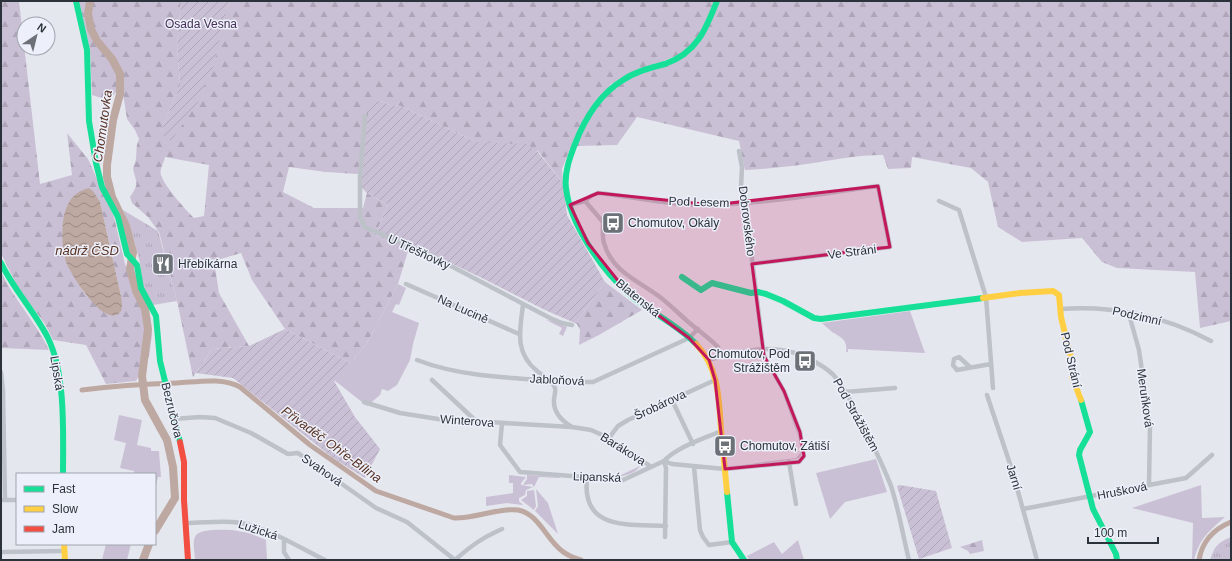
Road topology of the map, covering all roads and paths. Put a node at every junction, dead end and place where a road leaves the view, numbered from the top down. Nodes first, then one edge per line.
1 (76, 1) edge
2 (717, 1) edge
3 (365, 116) dead end
4 (739, 151) dead end
5 (878, 186) joint
6 (585, 201) junction
7 (939, 201) dead end
8 (745, 203) junction
9 (570, 205) junction
10 (1, 263) edge
11 (752, 264) junction
12 (682, 277) dead end
13 (406, 284) dead end
14 (755, 292) junction
15 (986, 297) junction
16 (523, 305) junction
17 (1060, 309) junction
18 (1132, 313) junction
19 (572, 325) dead end
20 (698, 329) junction
21 (520, 334) junction
22 (689, 338) junction
23 (1211, 341) dead end
24 (718, 347) dead end
25 (764, 348) junction
26 (417, 360) dead end
27 (708, 360) junction
28 (991, 364) junction
29 (970, 367) dead end
30 (1, 372) edge
31 (432, 380) dead end
32 (550, 380) junction
33 (715, 380) junction
34 (895, 388) dead end
35 (993, 388) dead end
36 (2, 391) edge
37 (845, 392) junction
38 (987, 395) dead end
39 (672, 400) junction
40 (364, 402) dead end
41 (174, 419) junction
42 (476, 421) junction
43 (502, 423) junction
44 (572, 427) junction
45 (721, 432) junction
46 (609, 438) junction
47 (692, 444) junction
48 (2, 445) edge
49 (1212, 455) dead end
50 (664, 461) junction
51 (789, 462) junction
52 (650, 466) junction
53 (694, 467) junction
54 (725, 469) junction
55 (63, 473) edge
56 (587, 478) junction
57 (1149, 485) junction
58 (1090, 497) junction
59 (3, 500) edge
60 (16, 500) edge
61 (796, 504) dead end
62 (1023, 509) junction
63 (186, 523) junction
64 (666, 526) junction
65 (502, 529) dead end
66 (666, 537) dead end
67 (284, 539) junction
68 (732, 542) junction
69 (64, 545) edge
70 (64, 551) junction
71 (1, 552) edge
72 (65, 560) edge
73 (188, 560) edge
74 (289, 560) edge
75 (325, 560) edge
76 (455, 560) edge
77 (744, 560) edge
78 (909, 560) edge
79 (1037, 560) edge
80 (1117, 560) edge

1 - 41 street, Bezručova
2 - 9 street, Blatenská
3 - 16 street, U Třešňovky
4 - 8 street, Dobrovského
5 - 8 street, Pod Lesem
5 - 11 street, Ve Stráni
6 - 8 street, Pod Lesem
6 - 9 street, Pod Lesem
6 - 20 street
7 - 15 street
8 - 11 street, Dobrovského
9 - 22 street, Blatenská
10 - 55 street, Lipská
11 - 14 street, Dobrovského
12 - 14 street
13 - 21 street, Na Lucině
14 - 15 street, Pod Strání
14 - 25 street, Dobrovského
15 - 17 street, Pod Strání
15 - 28 street
16 - 19 street, U Třešňovky
16 - 21 street
17 - 18 street, Podzimní
17 - 58 street, Pod Strání
18 - 23 street, Podzimní
18 - 57 street, Meruňková
20 - 22 street
20 - 24 street
21 - 32 street
22 - 27 street, Blatenská
22 - 32 street, Jabloňová
25 - 27 street, Pod Strážištěm
25 - 37 street, Pod Strážištěm
25 - 51 street, Dobrovského
26 - 32 street, Jabloňová
27 - 33 street, Blatenská
28 - 29 street
28 - 35 street
30 - 36 street
31 - 42 street
32 - 44 street
33 - 39 street, Šrobárova
33 - 45 street, Blatenská
34 - 37 street
36 - 48 street
37 - 78 street, Pod Strážištěm
38 - 62 street, Jarní
39 - 46 street, Šrobárova
39 - 47 street
40 - 42 street, Winterova
41 - 63 street, Bezručova
41 - 76 street, Svahová
42 - 43 street, Winterova
43 - 44 street, Winterova
43 - 56 street, Lipanská
44 - 46 street, Barákova
45 - 47 street, Lipanská
45 - 54 street, Blatenská
46 - 52 street, Barákova
47 - 50 street, Lipanská
48 - 59 street
49 - 57 street, Hrušková
50 - 52 street, Lipanská
50 - 53 street
50 - 64 street
51 - 54 street, Dobrovského
51 - 61 street
52 - 56 street, Lipanská
53 - 54 street
53 - 68 street
54 - 68 street, Blatenská
56 - 64 street
57 - 58 street, Hrušková
58 - 62 street, Hrušková
58 - 80 street, Pod Strání
59 - 60 street
62 - 79 street, Jarní
63 - 67 street, Lužická
63 - 73 street, Bezručova
64 - 66 street
65 - 76 street
67 - 74 street
67 - 75 street, Lužická
68 - 77 street, Blatenská
69 - 70 street
70 - 71 street
70 - 72 street

